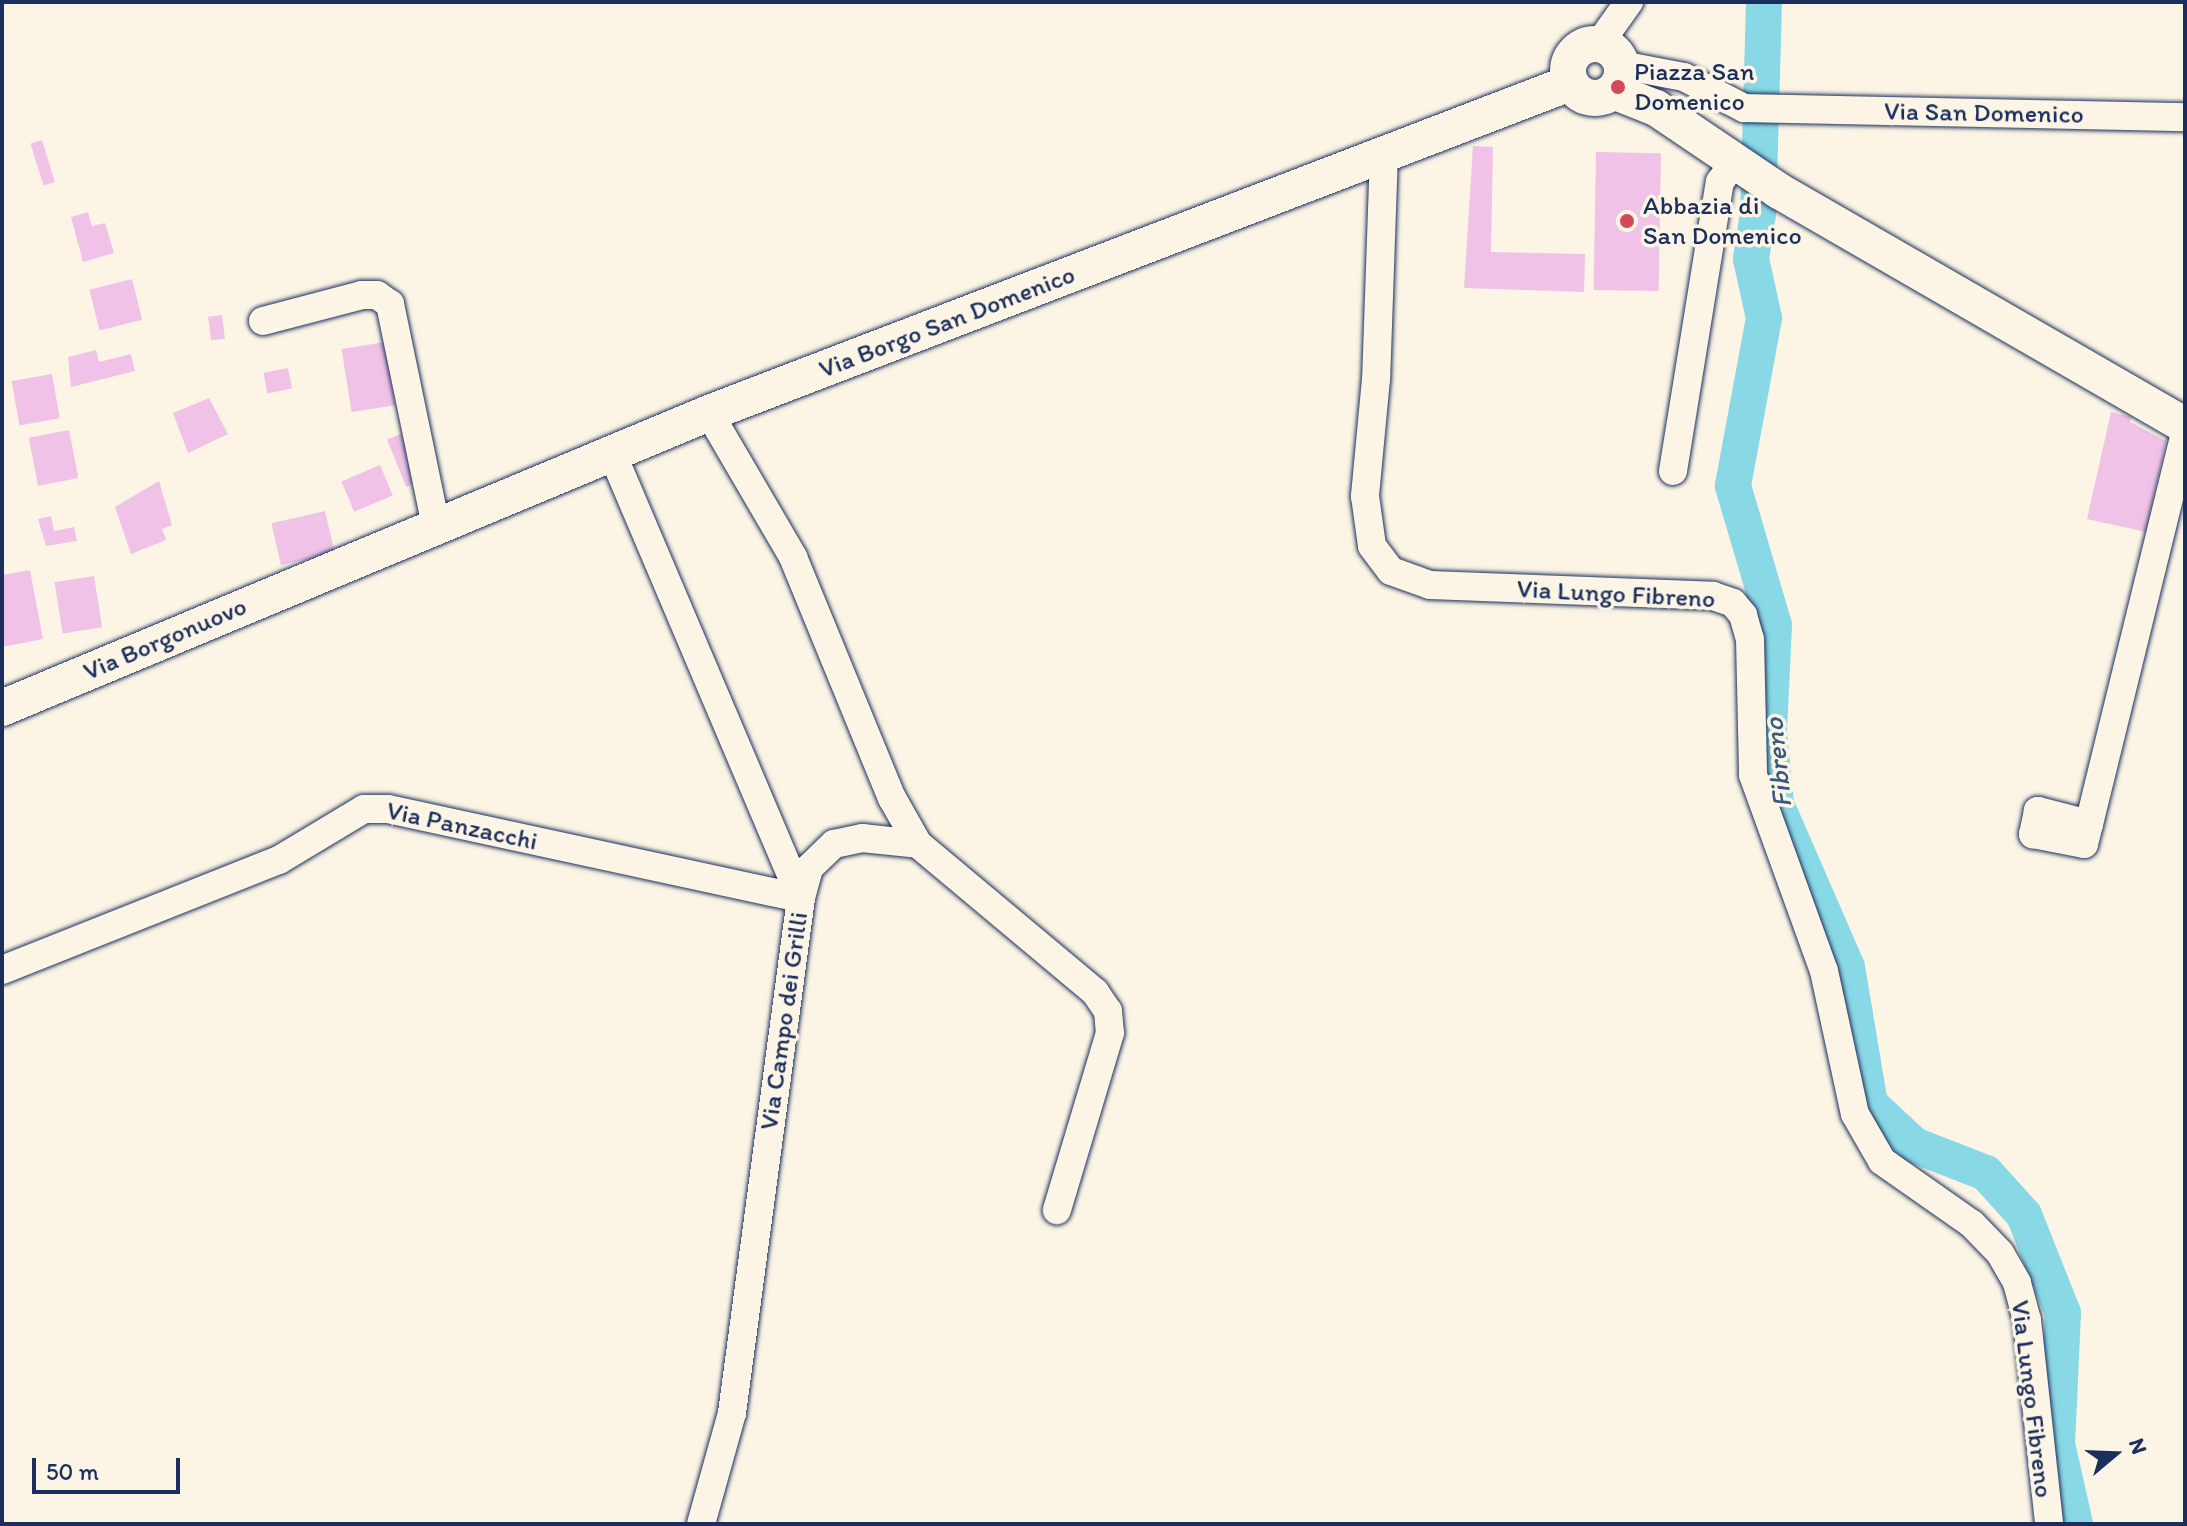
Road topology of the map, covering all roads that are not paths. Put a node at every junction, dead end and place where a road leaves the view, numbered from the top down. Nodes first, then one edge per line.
1 (1629, 2) edge
2 (1611, 67) junction
3 (1570, 83) junction
4 (2185, 117) edge
5 (1384, 153) junction
6 (1741, 166) junction
7 (263, 321) dead end
8 (709, 413) junction
9 (2185, 425) edge
10 (2185, 434) edge
11 (612, 453) junction
12 (1673, 471) dead end
13 (436, 526) junction
14 (328, 571) joint
15 (2, 708) edge
16 (2089, 824) dead end
17 (918, 844) junction
18 (801, 898) junction
19 (2, 970) edge
20 (1057, 1210) dead end
21 (701, 1524) edge
22 (2049, 1524) edge

1 - 2 street
2 - 3 main road
2 - 3 main road
2 - 4 street, Via San Domenico
2 - 6 main road
3 - 5 main road, Via Borgo San Domenico
5 - 8 main road, Via Borgo San Domenico
5 - 22 street, Via Lungo Fibreno
6 - 9 main road
6 - 12 street
7 - 13 street
8 - 11 main road, Via Borgo San Domenico
8 - 17 street
10 - 16 street
11 - 13 main road, Via Borgo San Domenico
11 - 18 street, Via Campo dei Grilli
13 - 14 main road, Via Borgo San Domenico
14 - 15 main road, Via Borgonuovo
17 - 18 street
17 - 20 street
18 - 19 street, Via Panzacchi
18 - 21 street, Via Campo dei Grilli

